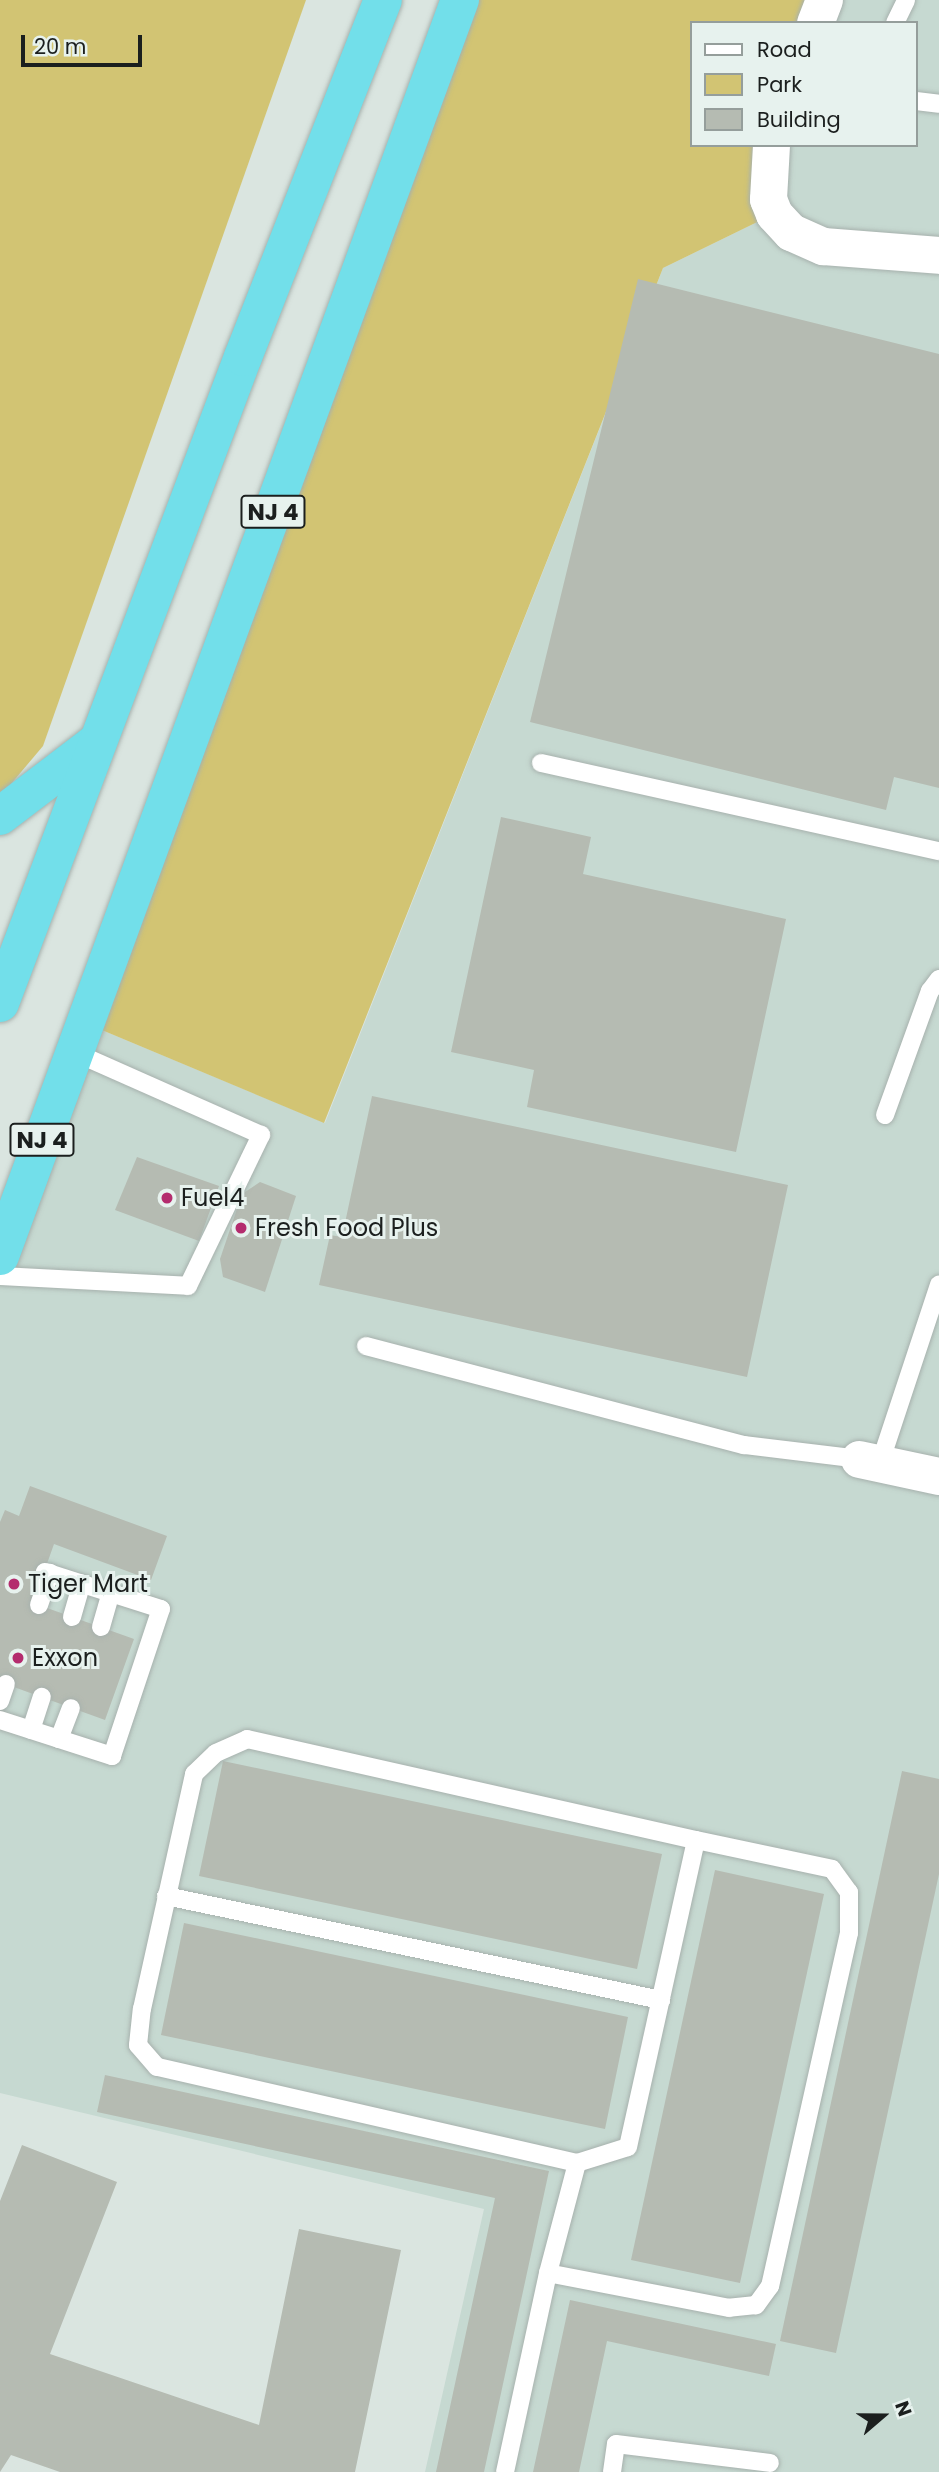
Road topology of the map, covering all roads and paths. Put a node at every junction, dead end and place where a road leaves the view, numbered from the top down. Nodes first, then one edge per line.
1 (383, 0) edge
2 (460, 0) edge
3 (824, 0) edge
4 (906, 0) edge
5 (816, 21) edge
6 (896, 21) edge
7 (918, 101) edge
8 (939, 104) edge
9 (771, 147) edge
10 (939, 255) edge
11 (98, 741) junction
12 (541, 763) dead end
13 (0, 817) edge
14 (939, 851) edge
15 (9, 949) edge
16 (939, 979) edge
17 (0, 1003) edge
18 (74, 1052) junction
19 (885, 1115) dead end
20 (0, 1256) edge
21 (0, 1276) edge
22 (939, 1285) edge
23 (366, 1346) dead end
24 (870, 1461) junction
25 (939, 1476) edge
26 (82, 1583) junction
27 (111, 1593) junction
28 (39, 1605) dead end
29 (72, 1617) dead end
30 (101, 1627) dead end
31 (42, 1697) dead end
32 (71, 1708) dead end
33 (0, 1720) edge
34 (31, 1730) junction
35 (59, 1739) junction
36 (696, 1840) junction
37 (166, 1896) junction
38 (661, 2000) junction
39 (577, 2163) junction
40 (548, 2273) junction
41 (770, 2463) dead end
42 (505, 2472) edge
43 (612, 2472) edge

1 - 11 highway
2 - 18 highway, NJ 4
3 - 5 street
4 - 6 lane
7 - 8 lane
9 - 10 street
11 - 13 highway
11 - 15 highway
12 - 14 lane
15 - 17 highway
16 - 19 lane
18 - 20 highway, NJ 4
18 - 21 lane
22 - 24 lane
23 - 24 lane
24 - 25 street
26 - 27 lane
26 - 28 lane
26 - 29 lane
27 - 30 lane
27 - 35 lane
31 - 34 lane
32 - 35 lane
33 - 34 lane
34 - 35 lane
36 - 37 lane
36 - 38 lane
36 - 40 lane
37 - 38 lane
37 - 39 lane
38 - 39 lane
39 - 40 lane
40 - 42 lane
41 - 43 lane

